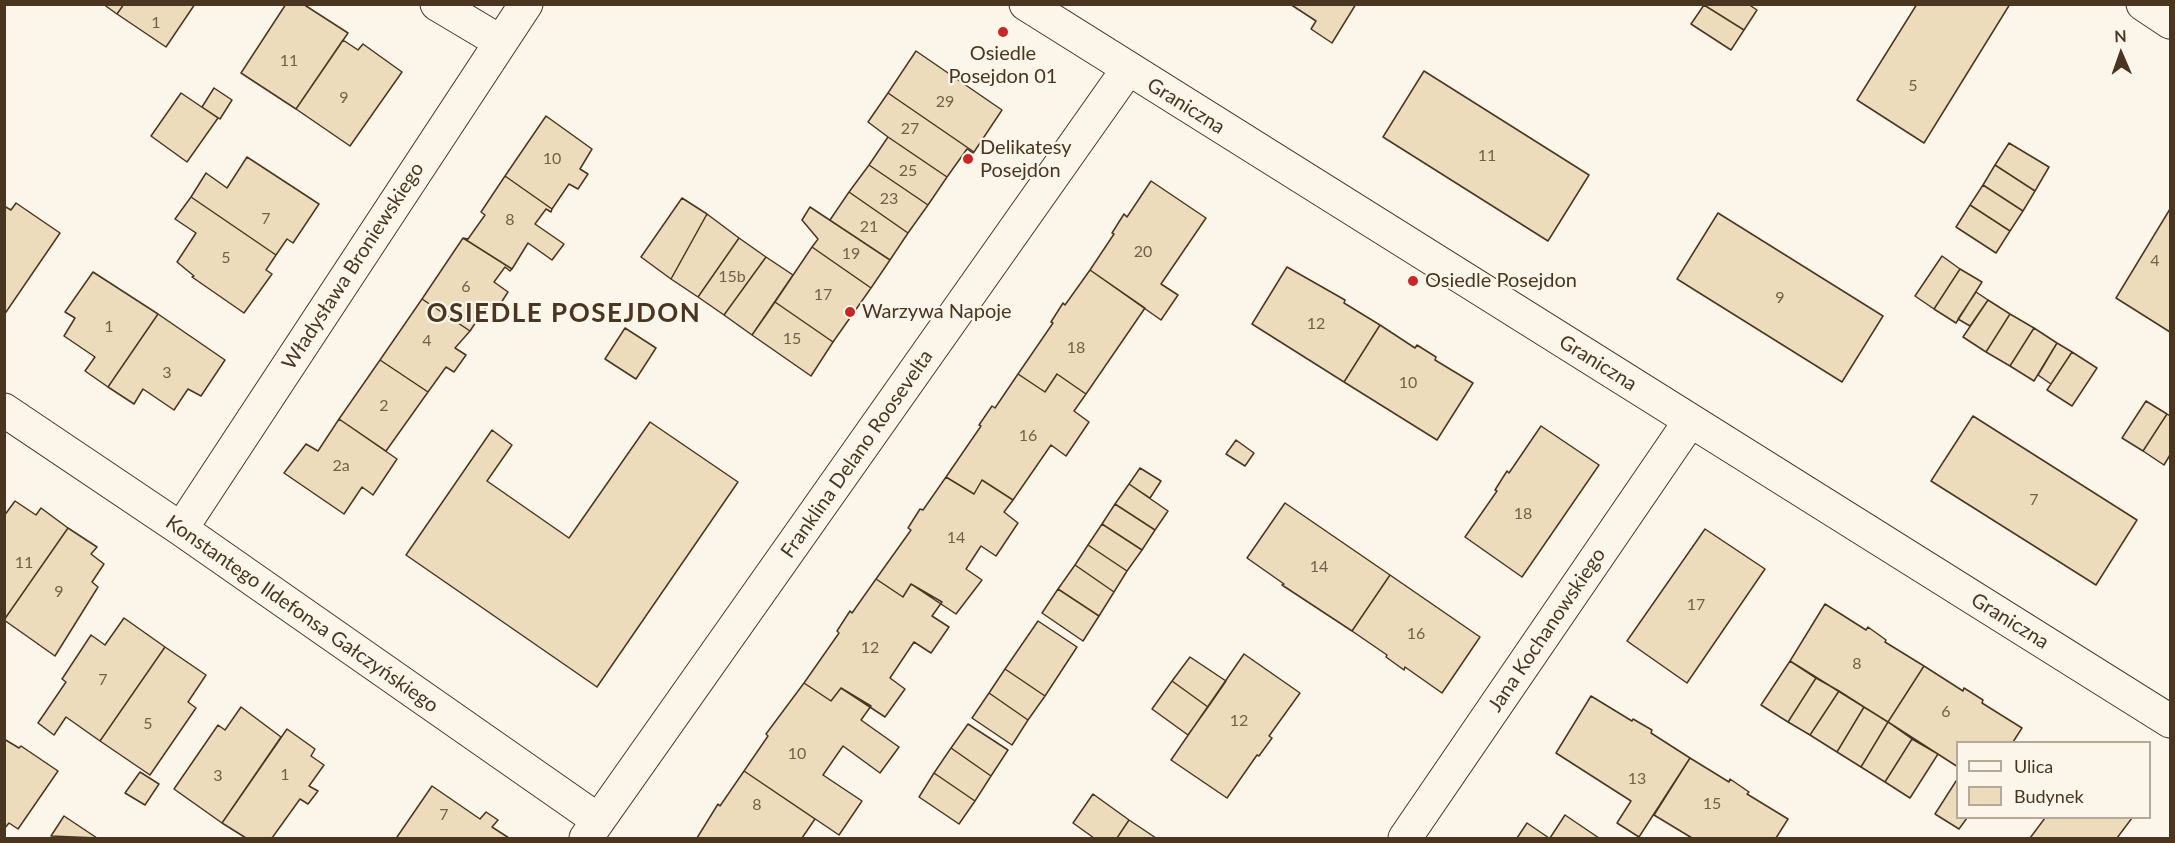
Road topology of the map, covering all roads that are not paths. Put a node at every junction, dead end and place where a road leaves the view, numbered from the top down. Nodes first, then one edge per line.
1 (437, 4) edge
2 (526, 4) edge
3 (1026, 4) edge
4 (2142, 4) edge
5 (2170, 22) edge
6 (499, 42) junction
7 (1128, 69) junction
8 (4, 410) edge
9 (1690, 421) junction
10 (181, 529) junction
11 (2170, 721) edge
12 (592, 829) edge
13 (1405, 838) edge

1 - 6 street
2 - 6 street, Władysława Broniewskiego
3 - 7 street, Graniczna
4 - 5 street
6 - 10 street, Władysława Broniewskiego
7 - 9 street, Graniczna
7 - 12 street, Franklina Delano Roosevelta
8 - 10 street, Konstantego Ildefonsa Gałczyńskiego
9 - 11 street, Graniczna
9 - 13 street, Jana Kochanowskiego
10 - 12 street, Konstantego Ildefonsa Gałczyńskiego

